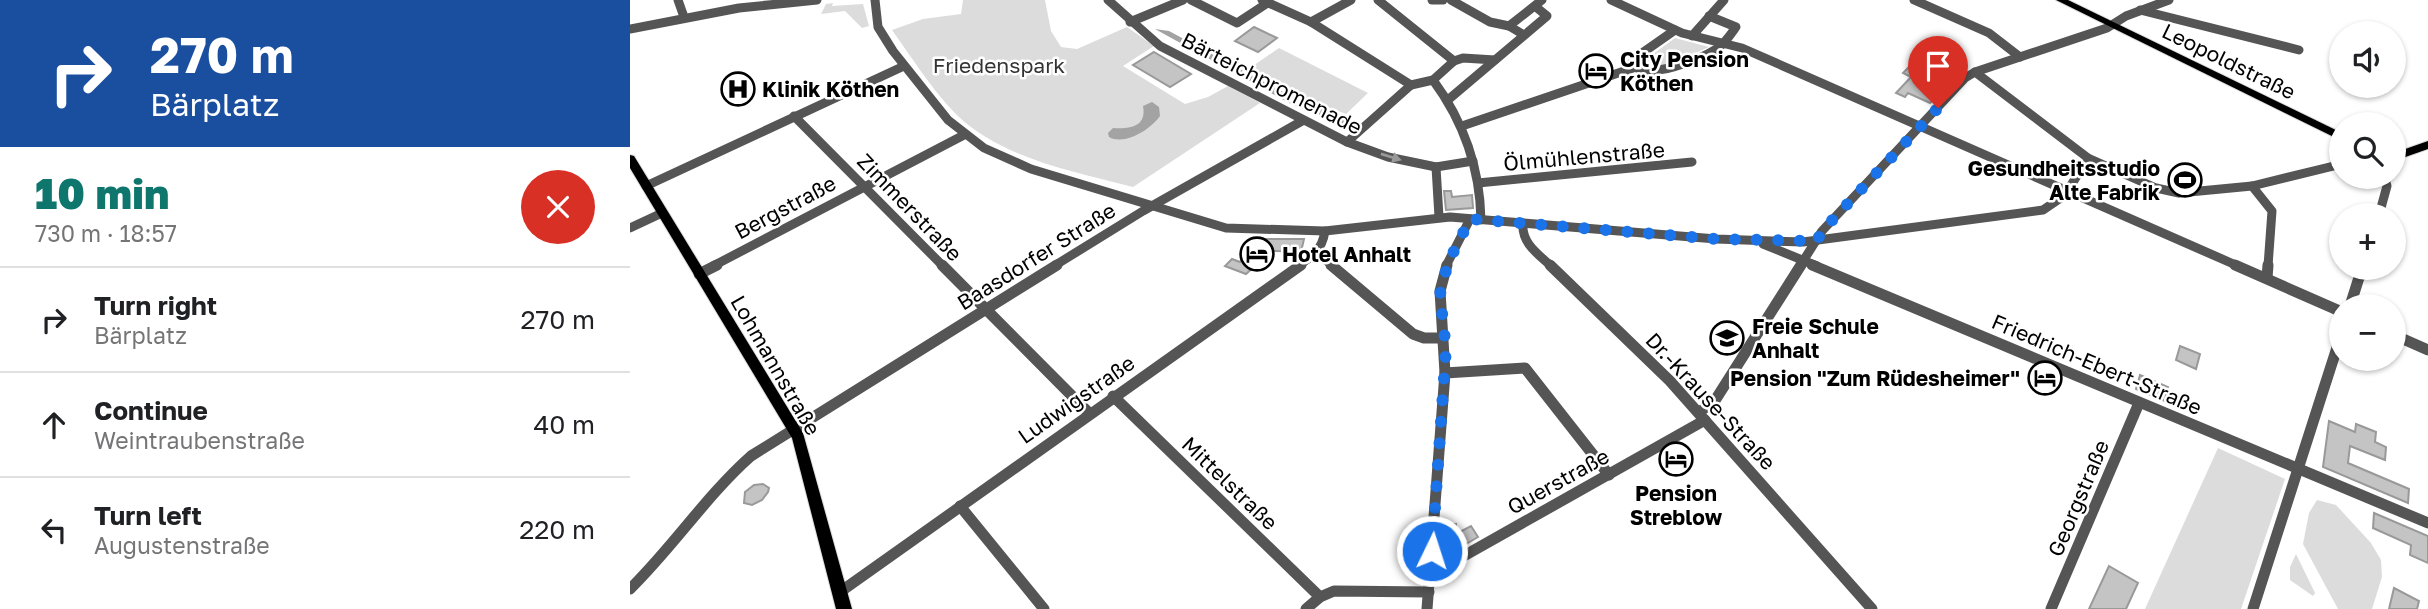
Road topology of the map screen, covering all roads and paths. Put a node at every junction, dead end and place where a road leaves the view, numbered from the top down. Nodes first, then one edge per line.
1 (678, 0) edge
2 (817, 0) edge
3 (874, 0) edge
4 (1108, 0) edge
5 (1183, 0) edge
6 (1191, 0) edge
7 (1351, 0) edge
8 (1432, 0) edge
9 (1443, 0) edge
10 (1451, 0) edge
11 (1611, 0) edge
12 (1724, 0) edge
13 (1914, 0) edge
14 (2061, 0) edge
15 (2169, 0) edge
16 (1266, 1) edge
17 (1381, 2) edge
18 (1539, 2) edge
19 (2140, 10) junction
20 (1709, 16) junction
21 (684, 18) junction
22 (1130, 22) junction
23 (1311, 22) junction
24 (2111, 24) junction
25 (1508, 26) junction
26 (630, 29) edge
27 (1675, 30) junction
28 (1524, 35) junction
29 (1692, 36) junction
30 (1723, 42) junction
31 (2299, 50) dead end
32 (2020, 57) junction
33 (1455, 60) junction
34 (1495, 60) junction
35 (904, 66) junction
36 (1633, 68) junction
37 (1975, 72) junction
38 (1433, 80) junction
39 (1411, 85) junction
40 (1449, 99) junction
41 (794, 116) junction
42 (1302, 121) junction
43 (1462, 126) junction
44 (1920, 126) junction
45 (2329, 132) edge
46 (964, 135) junction
47 (1347, 142) junction
48 (2428, 145) edge
49 (2406, 153) edge
50 (2088, 158) junction
51 (630, 159) edge
52 (1473, 161) junction
53 (1692, 162) dead end
54 (1436, 167) junction
55 (2329, 167) edge
56 (1478, 183) junction
57 (646, 186) junction
58 (2252, 186) junction
59 (863, 187) junction
60 (2068, 190) junction
61 (1155, 204) junction
62 (662, 213) junction
63 (1477, 216) junction
64 (1439, 217) junction
65 (1523, 223) junction
66 (630, 228) edge
67 (1325, 231) junction
68 (1750, 241) junction
69 (1817, 241) junction
70 (1317, 253) junction
71 (1804, 261) junction
72 (699, 274) junction
73 (2267, 278) junction
74 (2329, 306) edge
75 (984, 311) junction
76 (1443, 338) junction
77 (2406, 340) edge
78 (2428, 350) edge
79 (2330, 371) edge
80 (1445, 373) junction
81 (1113, 396) junction
82 (2139, 403) junction
83 (1089, 413) junction
84 (1702, 416) junction
85 (794, 429) junction
86 (2299, 469) junction
87 (1609, 475) junction
88 (960, 506) junction
89 (2428, 523) edge
90 (1430, 575) junction
91 (630, 589) edge
92 (839, 592) junction
93 (1429, 592) junction
94 (1320, 597) junction
95 (844, 609) edge
96 (1044, 609) edge
97 (1307, 609) edge
98 (1427, 609) edge
99 (1872, 609) edge
100 (2051, 609) edge
101 (2253, 609) edge

1 - 21 street
2 - 21 street
3 - 35 street
4 - 22 street, Bärteichpromenade
5 - 22 street
6 - 16 street
7 - 23 street
8 - 9 street
10 - 25 street
11 - 27 street
12 - 20 street
13 - 32 street
14 - 24 main road, Leopoldstraße
15 - 19 street
16 - 23 street
17 - 33 street
18 - 25 street
18 - 28 street
19 - 24 street
19 - 31 street
20 - 29 street
20 - 30 street
21 - 26 street
22 - 42 street, Bärteichpromenade
23 - 39 street
24 - 32 street
24 - 45 main road, Leopoldstraße
25 - 28 street
27 - 29 street
27 - 36 street
28 - 34 street
29 - 30 street
30 - 36 street
30 - 44 street
32 - 37 street
33 - 34 street
33 - 38 street
34 - 40 street
35 - 41 street
35 - 46 street
36 - 43 street
37 - 44 street, Querstraße
37 - 50 street
38 - 39 street
38 - 40 street
39 - 47 street
40 - 43 street
41 - 57 street
41 - 59 street, Zimmerstraße
42 - 47 street, Bärteichpromenade
42 - 61 street, Baasdorfer Straße
43 - 52 street
44 - 60 street
44 - 69 street, Querstraße
46 - 59 street, Bergstraße
46 - 61 street
47 -> 54 street, Bärteichpromenade
48 - 49 main road
50 - 58 street
50 - 60 street
51 - 57 main road, Lohmannstraße
52 - 54 street, Bärteichpromenade
52 - 56 street
53 - 56 street, Ölmühlenstraße
54 - 64 street
55 - 58 street
56 - 63 street
57 - 62 main road, Lohmannstraße
58 - 73 street
59 - 72 street, Bergstraße
59 - 75 street, Zimmerstraße
60 - 69 street
60 - 73 street
61 - 67 street
61 - 75 street, Baasdorfer Straße
62 - 66 street
62 - 72 main road, Lohmannstraße
63 - 64 street
63 - 65 street
63 - 76 street
64 - 67 street
65 - 68 street
65 - 84 street, Dr.-Krause-Straße
67 - 70 street
68 - 69 street
68 - 71 street, Friedrich-Ebert-Straße
69 - 71 street, Querstraße
70 - 76 street
70 - 81 street, Ludwigstraße
71 - 82 street, Friedrich-Ebert-Straße
71 - 84 street, Querstraße
72 - 85 main road, Lohmannstraße
73 - 74 street
75 - 83 street, Zimmerstraße
75 - 85 street, Baasdorfer Straße
76 - 80 street
77 - 78 street
79 - 86 street
80 - 87 street
80 - 90 street
81 - 83 street, Ludwigstraße
81 - 94 street, Mittelstraße
82 - 86 street, Friedrich-Ebert-Straße
82 - 100 street, Georgstraße
83 - 88 street, Ludwigstraße
84 - 87 street, Querstraße
84 - 99 street, Dr.-Krause-Straße
85 - 91 street, Baasdorfer Straße
85 - 92 main road, Lohmannstraße
86 - 89 street, Friedrich-Ebert-Straße
86 - 101 street
87 - 90 street, Querstraße
88 - 92 street, Ludwigstraße
88 - 96 street
90 - 93 street
92 - 95 main road, Lohmannstraße
93 - 94 street
93 - 98 street
94 - 97 street

